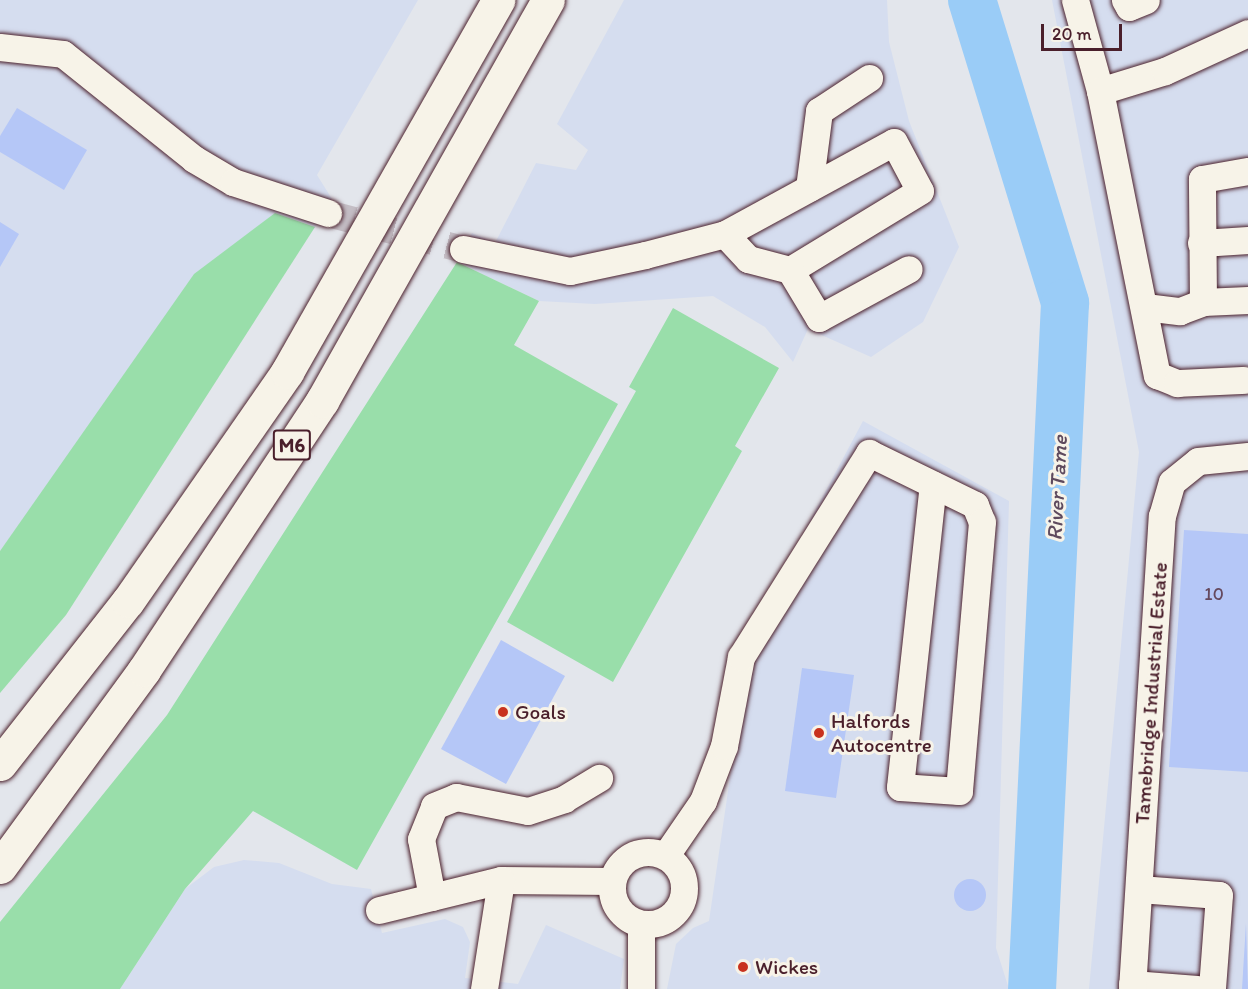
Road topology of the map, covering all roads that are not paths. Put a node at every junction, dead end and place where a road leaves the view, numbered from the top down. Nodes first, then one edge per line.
1 (498, 0) edge
2 (548, 0) edge
3 (1125, 0) edge
4 (1146, 0) edge
5 (1076, 6) edge
6 (1248, 33) edge
7 (0, 47) edge
8 (869, 78) dead end
9 (1100, 91) junction
10 (1248, 171) edge
11 (809, 188) junction
12 (328, 213) tunnel mouth
13 (725, 234) junction
14 (1248, 240) edge
15 (1201, 243) junction
16 (463, 249) tunnel mouth
17 (909, 269) dead end
18 (790, 270) junction
19 (1248, 300) edge
20 (1203, 302) junction
21 (1145, 307) junction
22 (1244, 380) dead end
23 (1248, 456) edge
24 (933, 485) junction
25 (0, 764) edge
26 (599, 778) dead end
27 (666, 855) junction
28 (0, 867) edge
29 (501, 880) junction
30 (612, 881) junction
31 (1138, 889) junction
32 (432, 897) junction
33 (379, 910) dead end
34 (641, 924) junction
35 (1132, 986) edge
36 (484, 987) edge
37 (641, 989) edge
38 (1197, 989) edge
39 (1212, 989) edge

1 - 25 highway, M6
2 - 28 highway, M6
3 - 4 street
5 - 9 street
6 - 9 street
7 - 12 street
8 - 11 street
9 - 21 street
10 - 15 street
11 - 13 street
11 - 18 street
13 - 16 street
13 - 18 street
14 - 15 street
15 - 20 street
17 - 18 street
19 - 20 street
20 - 21 street
21 - 22 street
23 - 31 street, Tamebridge Industrial Estate
24 - 24 street
24 - 27 street
26 - 32 street
27 - 30 street
27 - 34 street
29 - 30 street
29 - 32 street
29 - 36 street
30 - 34 street
31 - 35 street, Tamebridge Industrial Estate
31 - 39 street
32 - 33 street
34 - 37 street
35 - 38 street

